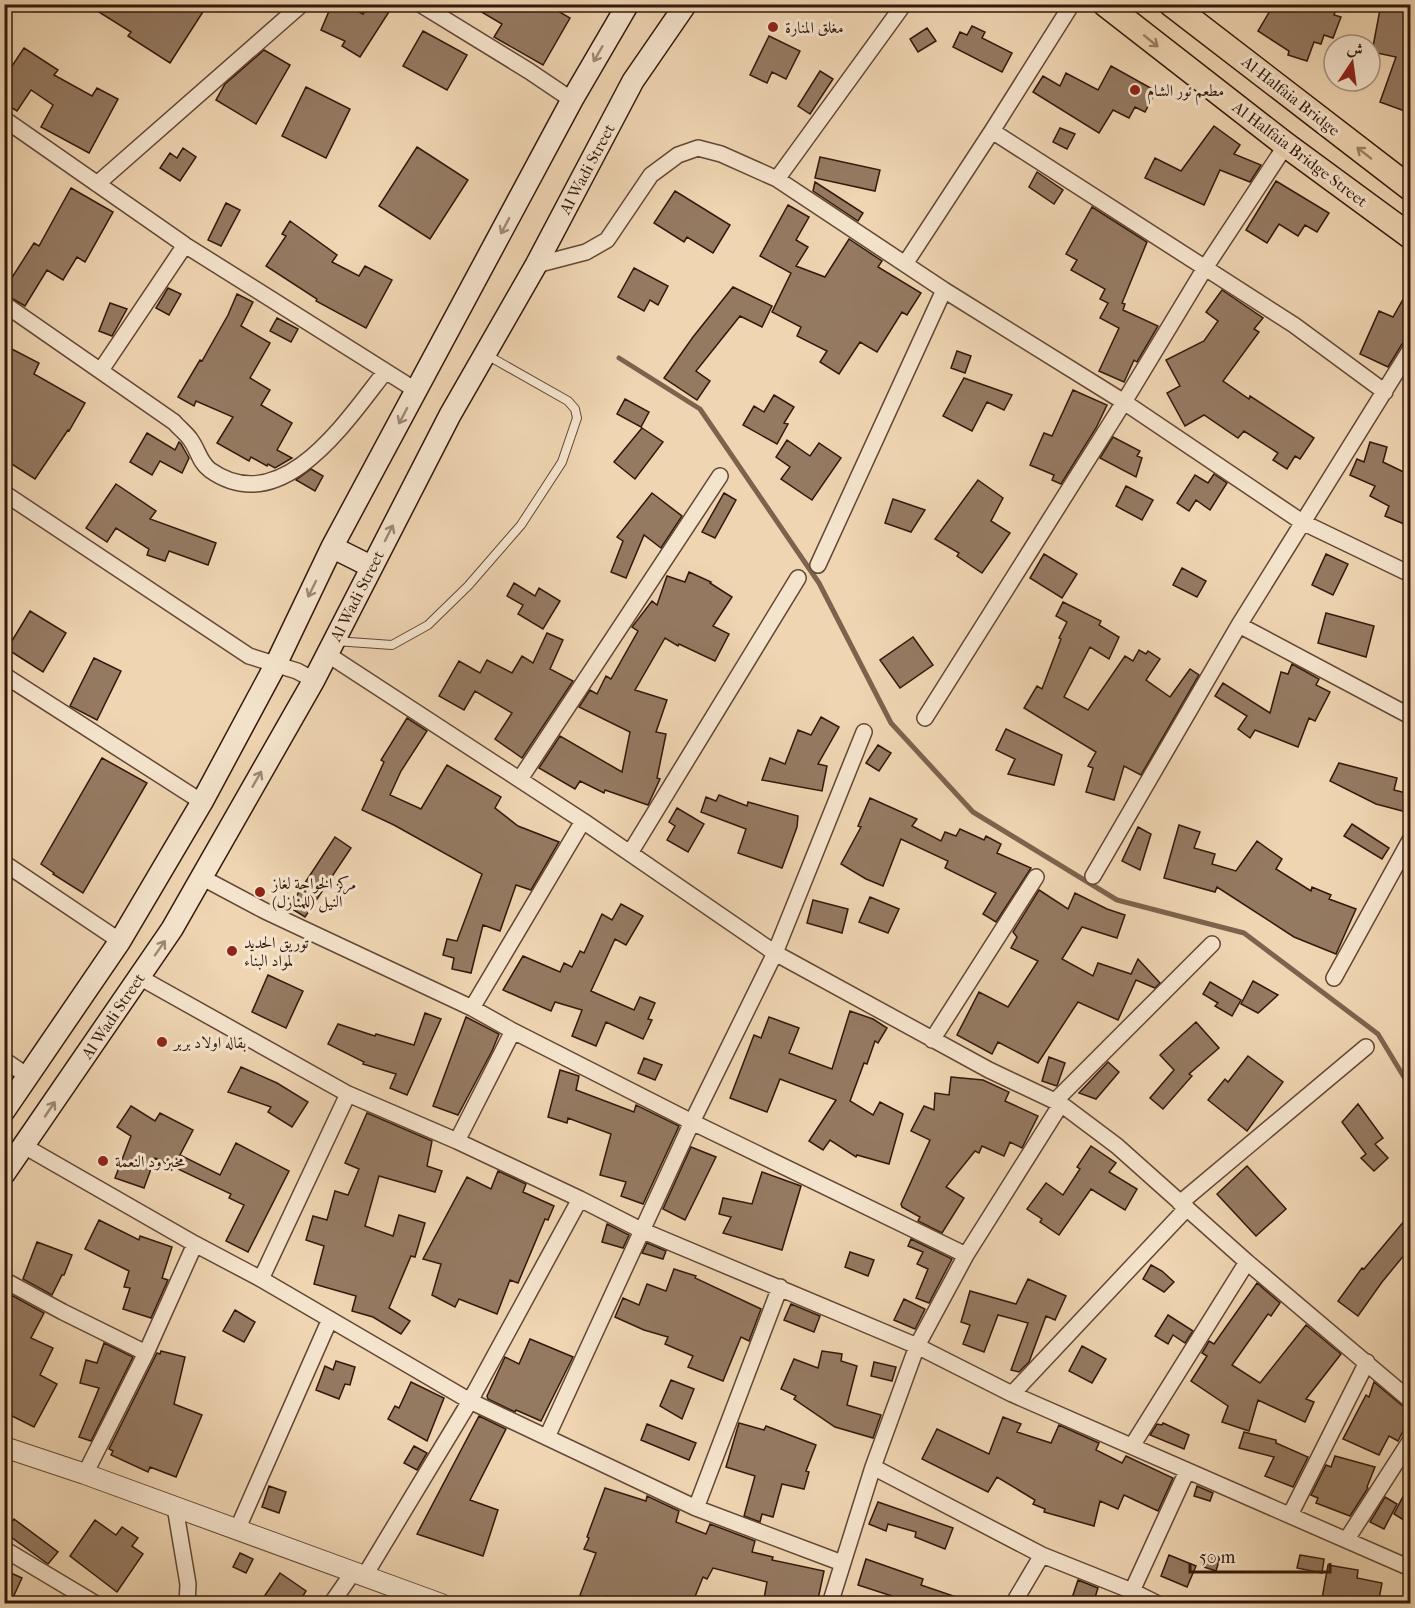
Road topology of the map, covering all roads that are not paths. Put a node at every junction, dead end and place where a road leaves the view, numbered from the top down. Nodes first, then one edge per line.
1 (302, 4) edge
2 (420, 4) edge
3 (628, 4) edge
4 (686, 4) edge
5 (904, 4) edge
6 (1072, 4) edge
7 (1106, 4) edge
8 (1171, 4) edge
9 (572, 100) junction
10 (4, 120) edge
11 (992, 131) junction
12 (1286, 145) junction
13 (777, 179) junction
14 (97, 184) junction
15 (1410, 188) edge
16 (1410, 236) edge
17 (185, 245) junction
18 (905, 264) junction
19 (536, 265) junction
20 (1205, 268) junction
21 (944, 290) junction
22 (4, 304) edge
23 (1410, 350) edge
24 (485, 354) junction
25 (101, 370) junction
26 (385, 372) junction
27 (417, 391) junction
28 (1385, 392) junction
29 (1124, 402) junction
30 (720, 476) dead end
31 (4, 493) edge
32 (1302, 522) junction
33 (332, 547) junction
34 (818, 565) dead end
35 (372, 567) junction
36 (1410, 574) edge
37 (798, 578) dead end
38 (1239, 625) junction
39 (330, 648) junction
40 (276, 664) junction
41 (4, 675) edge
42 (314, 680) junction
43 (1410, 716) edge
44 (926, 718) dead end
45 (864, 732) dead end
46 (520, 779) junction
47 (202, 802) junction
48 (583, 821) junction
49 (1410, 840) edge
50 (630, 853) junction
51 (4, 863) edge
52 (1093, 876) dead end
53 (201, 877) junction
54 (1036, 877) dead end
55 (120, 941) junction
56 (1212, 944) dead end
57 (775, 953) junction
58 (139, 977) junction
59 (1334, 978) dead end
60 (472, 1008) junction
61 (513, 1032) junction
62 (932, 1040) junction
63 (1366, 1047) dead end
64 (4, 1060) edge
65 (28, 1077) junction
66 (348, 1094) junction
67 (1058, 1103) junction
68 (4, 1111) edge
69 (692, 1122) junction
70 (457, 1141) junction
71 (24, 1146) junction
72 (4, 1174) edge
73 (580, 1199) junction
74 (1184, 1205) junction
75 (641, 1230) junction
76 (195, 1245) junction
77 (966, 1255) junction
78 (1247, 1262) junction
79 (261, 1279) junction
80 (4, 1280) edge
81 (780, 1287) junction
82 (330, 1319) junction
83 (917, 1346) junction
84 (146, 1353) junction
85 (1367, 1362) junction
86 (1012, 1394) junction
87 (1410, 1400) edge
88 (470, 1401) junction
89 (547, 1437) junction
90 (1410, 1441) edge
91 (1132, 1446) junction
92 (4, 1447) edge
93 (873, 1467) junction
94 (1187, 1471) junction
95 (86, 1473) junction
96 (175, 1507) junction
97 (696, 1508) junction
98 (1290, 1515) junction
99 (237, 1530) junction
100 (1347, 1539) junction
101 (4, 1549) edge
102 (1042, 1555) junction
103 (842, 1563) junction
104 (1410, 1568) edge
105 (359, 1573) junction
106 (1132, 1591) junction
107 (96, 1604) edge
108 (187, 1604) edge
109 (331, 1604) edge
110 (441, 1604) edge
111 (830, 1604) edge
112 (1013, 1604) edge
113 (1158, 1604) edge

1 - 14 street
2 - 9 street
3 -> 9 main road
4 - 19 main road, Al Wadi Street
5 - 13 street
6 - 11 street
7 -> 12 main road, Al Halfaia Bridge Street
15 -> 8 main road, Al-Halfaia Bridge
9 -> 27 main road
10 - 14 street
11 - 18 street
11 - 20 street
12 - 16 main road, Al Halfaia Bridge Street
12 - 20 street
13 - 18 street
13 - 19 street
14 - 17 street
17 - 25 street
17 - 26 street
18 - 21 street
19 - 24 main road, Al Wadi Street
20 - 28 street
20 - 29 street
21 - 29 street
21 - 34 street
22 - 25 street
23 - 28 street
35 -> 24 main road, Al Wadi Street
24 - 39 lane
25 - 26 street
26 - 27 street
27 -> 33 main road
28 - 32 street
29 - 32 street
29 - 44 street
30 - 46 street
31 - 40 street
32 - 36 street
32 - 38 street
33 - 35 main road
33 -> 40 main road
35 - 39 main road, Al Wadi Street
37 - 50 street
38 - 43 street
38 - 52 street
39 - 42 main road, Al Wadi Street
39 - 46 street
40 - 42 street
40 - 47 main road
41 - 47 street
53 -> 42 main road, Al Wadi Street
45 - 57 street
46 - 48 street
47 - 55 main road
48 - 50 street
48 - 60 street
49 - 59 street
50 - 57 street
51 - 55 street
58 -> 53 main road, Al Wadi Street
53 - 60 street
54 - 62 street
55 - 65 main road
56 - 67 street
57 - 62 street
57 - 69 street
58 - 66 street
71 -> 58 main road, Al Wadi Street
60 - 61 street
61 - 69 street
61 - 70 street
62 - 67 street
63 - 74 street
64 - 65 street
65 - 68 main road
66 - 70 street
66 - 79 street
67 - 74 street
67 - 77 street
69 - 75 street
69 - 77 street
70 - 73 street
71 - 72 main road, Al Wadi Street
71 - 76 street
73 - 75 street
73 - 88 street
74 - 78 street
74 - 86 street
75 - 81 street
75 - 89 street
76 - 79 street
76 - 84 street
77 - 83 street
78 - 85 street
78 - 91 street
79 - 82 street
80 - 84 street
81 - 83 street
81 - 97 street
82 - 88 street
82 - 99 street
83 - 86 street
83 - 93 street
84 - 95 street
85 - 87 street
85 - 98 street
86 - 91 street
88 - 89 street
88 - 105 street
89 - 97 street
90 - 100 street
91 - 94 street
92 - 95 street
93 - 102 street
93 - 103 street
94 - 98 street
94 - 106 street
95 - 96 street
96 - 99 street
96 - 108 street
97 - 103 street
98 - 100 street
99 - 105 street
100 - 104 street
101 - 107 street
102 - 106 street
102 - 112 street
103 - 111 street
105 - 109 street
105 - 110 street
106 - 113 street

